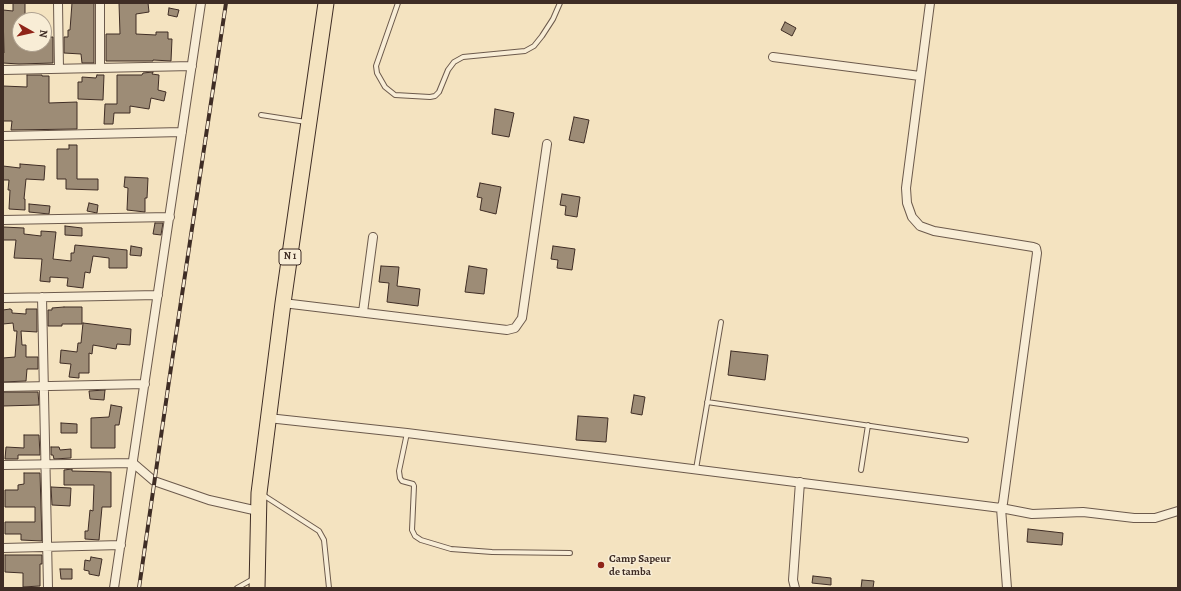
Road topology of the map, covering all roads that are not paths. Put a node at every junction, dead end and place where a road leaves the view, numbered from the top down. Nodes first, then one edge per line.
1 (58, 3) edge
2 (100, 3) edge
3 (201, 3) edge
4 (326, 3) edge
5 (398, 3) edge
6 (560, 3) edge
7 (930, 3) edge
8 (773, 57) dead end
9 (192, 66) junction
10 (100, 68) junction
11 (59, 69) junction
12 (3, 70) edge
13 (920, 76) junction
14 (261, 115) dead end
15 (309, 123) junction
16 (182, 132) junction
17 (3, 136) edge
18 (547, 144) dead end
19 (170, 217) junction
20 (3, 220) edge
21 (373, 237) dead end
22 (158, 295) junction
23 (42, 297) junction
24 (3, 298) edge
25 (283, 303) junction
26 (363, 312) junction
27 (720, 322) dead end
28 (145, 384) junction
29 (44, 386) junction
30 (3, 387) edge
31 (707, 402) junction
32 (268, 418) junction
33 (868, 425) junction
34 (407, 433) junction
35 (966, 440) dead end
36 (134, 462) junction
37 (45, 464) junction
38 (3, 465) edge
39 (696, 468) junction
40 (861, 470) dead end
41 (800, 482) junction
42 (259, 493) junction
43 (1000, 508) junction
44 (1178, 511) edge
45 (258, 512) junction
46 (121, 545) junction
47 (47, 547) junction
48 (3, 548) edge
49 (570, 553) dead end
50 (257, 583) edge
51 (48, 588) edge
52 (114, 588) edge
53 (237, 588) edge
54 (329, 588) edge
55 (795, 588) edge
56 (1007, 588) edge

1 - 11 street
2 - 10 street
3 - 9 street
4 - 15 highway, N 1
5 - 6 lane
7 - 13 street
8 - 13 street
9 - 10 street
9 - 16 street
10 - 11 street
11 - 12 street
13 - 43 street
14 - 15 lane
15 - 25 highway, N 1
16 - 17 street
16 - 19 street
18 - 26 street
19 - 20 street
19 - 22 street
21 - 26 street
22 - 23 street
22 - 28 street
23 - 24 street
23 - 29 street
25 - 26 street
25 - 32 highway, N 1
27 - 31 lane
28 - 29 street
28 - 36 street
29 - 30 street
29 - 37 street
31 - 33 lane
31 - 39 lane
32 - 34 street
32 - 42 highway, N 1
33 - 35 lane
33 - 40 lane
34 - 39 street
34 - 49 lane
36 - 37 street
36 - 45 street
36 - 46 street
37 - 38 street
37 - 47 street
39 - 41 street
41 - 43 street
41 - 55 street
42 - 45 highway, N 1
42 - 54 lane
43 - 44 street
43 - 56 street
45 - 50 highway, N 1
46 - 47 street
46 - 52 street
47 - 48 street
47 - 51 street
50 - 53 lane

